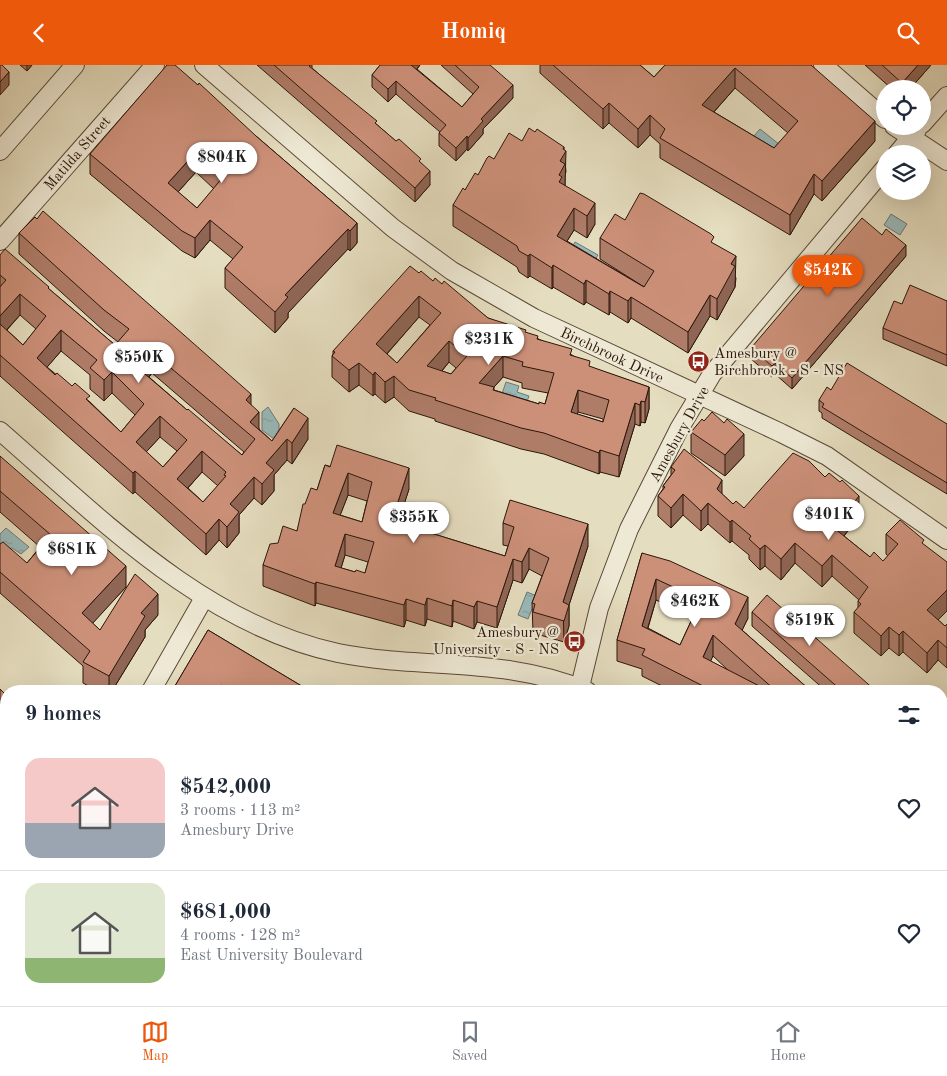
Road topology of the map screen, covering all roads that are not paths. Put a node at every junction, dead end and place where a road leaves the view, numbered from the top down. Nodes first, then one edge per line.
1 (75, 65) edge
2 (155, 65) edge
3 (204, 65) edge
4 (823, 65) edge
5 (947, 96) edge
6 (876, 111) edge
7 (931, 114) edge
8 (913, 135) edge
9 (923, 135) edge
10 (905, 145) edge
11 (0, 151) edge
12 (947, 161) edge
13 (876, 179) edge
14 (0, 241) edge
15 (700, 395) junction
16 (0, 431) edge
17 (947, 540) edge
18 (204, 597) junction
19 (154, 685) edge
20 (568, 685) edge
21 (583, 685) edge

1 - 11 street
2 - 14 street, Matilda Street
3 - 15 street, Birchbrook Drive
4 - 6 street
5 - 7 street
8 - 10 street
9 - 12 street
13 - 15 street, Amesbury Drive
15 - 17 street, Birchbrook Drive
15 - 21 street, Amesbury Drive
16 - 18 street
18 - 19 street
18 - 20 street

